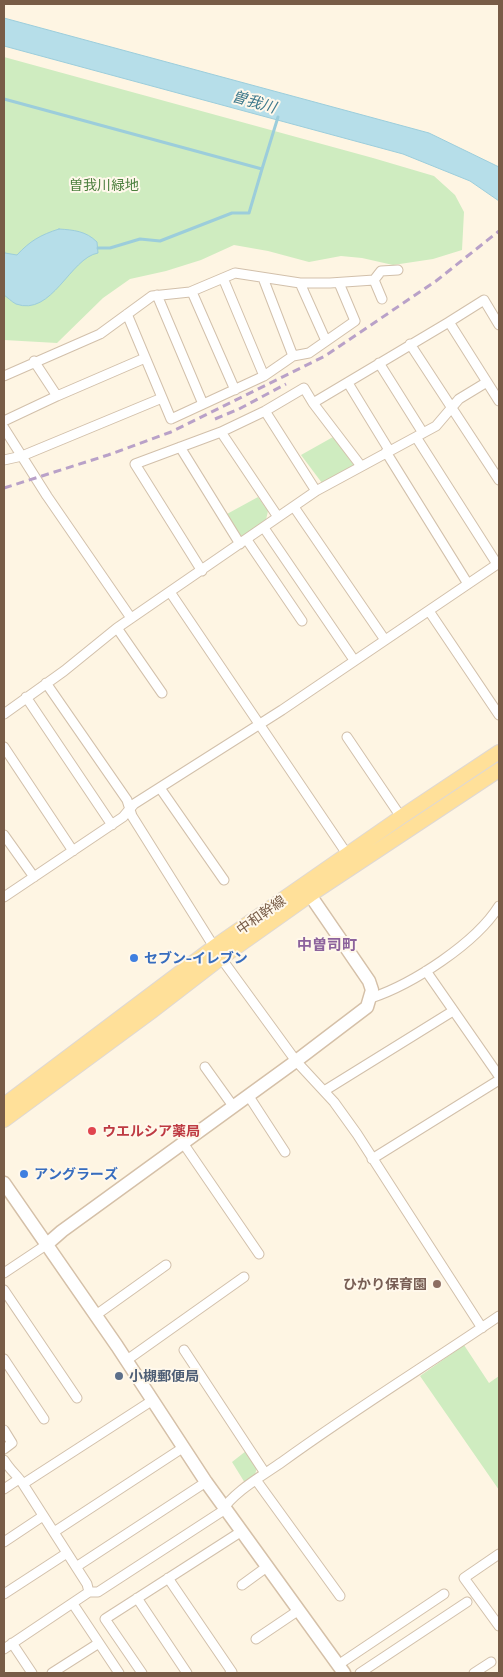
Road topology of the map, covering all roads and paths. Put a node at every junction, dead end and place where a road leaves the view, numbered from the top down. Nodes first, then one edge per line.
1 (398, 270) dead end
2 (223, 278) junction
3 (263, 278) junction
4 (374, 280) junction
5 (300, 283) junction
6 (339, 283) junction
7 (192, 292) junction
8 (157, 296) junction
9 (382, 299) dead end
10 (127, 314) junction
11 (449, 322) junction
12 (499, 325) edge
13 (326, 341) junction
14 (410, 344) junction
15 (294, 356) junction
16 (145, 358) junction
17 (34, 362) junction
18 (379, 363) junction
19 (4, 376) edge
20 (264, 376) junction
21 (487, 382) junction
22 (348, 383) junction
23 (234, 390) junction
24 (57, 396) junction
25 (162, 398) junction
26 (499, 401) edge
27 (313, 403) junction
28 (203, 404) junction
29 (452, 408) junction
30 (265, 411) junction
31 (4, 421) edge
32 (4, 428) edge
33 (222, 432) junction
34 (420, 435) junction
35 (180, 447) junction
36 (387, 451) junction
37 (22, 456) junction
38 (4, 460) edge
39 (361, 466) junction
40 (499, 480) edge
41 (316, 491) junction
42 (294, 507) junction
43 (278, 517) junction
44 (264, 528) junction
45 (243, 542) junction
46 (498, 564) edge
47 (202, 571) junction
48 (468, 584) junction
49 (170, 592) junction
50 (429, 611) junction
51 (131, 618) junction
52 (302, 621) dead end
53 (117, 628) junction
54 (385, 640) junction
55 (354, 660) junction
56 (46, 683) junction
57 (162, 693) dead end
58 (26, 697) junction
59 (4, 714) edge
60 (499, 715) edge
61 (258, 725) junction
62 (347, 737) dead end
63 (4, 746) edge
64 (499, 752) edge
65 (499, 770) edge
66 (160, 788) junction
67 (130, 809) junction
68 (401, 817) junction
69 (112, 825) junction
70 (4, 835) edge
71 (74, 851) junction
72 (347, 854) junction
73 (34, 877) junction
74 (224, 880) dead end
75 (5, 893) edge
76 (310, 896) junction
77 (499, 906) edge
78 (218, 953) junction
79 (426, 971) junction
80 (371, 998) junction
81 (453, 1011) junction
82 (296, 1061) junction
83 (205, 1067) dead end
84 (499, 1076) edge
85 (499, 1080) edge
86 (324, 1091) junction
87 (248, 1095) junction
88 (4, 1105) edge
89 (233, 1106) junction
90 (4, 1120) edge
91 (184, 1143) junction
92 (285, 1152) dead end
93 (372, 1159) junction
94 (4, 1183) edge
95 (46, 1246) junction
96 (259, 1254) dead end
97 (166, 1265) dead end
98 (4, 1273) edge
99 (244, 1278) dead end
100 (4, 1290) edge
101 (96, 1315) junction
102 (499, 1316) edge
103 (482, 1328) junction
104 (184, 1350) dead end
105 (4, 1359) edge
106 (127, 1360) junction
107 (77, 1398) dead end
108 (153, 1400) junction
109 (44, 1420) dead end
110 (4, 1430) edge
111 (184, 1447) junction
112 (4, 1449) edge
113 (4, 1460) edge
114 (266, 1473) junction
115 (256, 1480) junction
116 (21, 1482) junction
117 (206, 1482) junction
118 (4, 1489) edge
119 (225, 1506) junction
120 (43, 1516) junction
121 (242, 1531) junction
122 (54, 1532) junction
123 (4, 1542) edge
124 (67, 1553) junction
125 (499, 1554) edge
126 (268, 1566) junction
127 (76, 1567) junction
128 (168, 1578) junction
129 (242, 1585) dead end
130 (89, 1592) junction
131 (4, 1594) edge
132 (444, 1594) dead end
133 (340, 1596) dead end
134 (137, 1598) junction
135 (467, 1602) dead end
136 (73, 1604) junction
137 (299, 1610) junction
138 (499, 1626) edge
139 (256, 1640) dead end
140 (12, 1643) junction
141 (99, 1643) junction
142 (4, 1649) edge
143 (491, 1662) dead end
144 (341, 1669) edge
145 (32, 1673) edge
146 (52, 1673) edge
147 (119, 1673) edge
148 (142, 1673) edge
149 (187, 1673) edge
150 (230, 1673) edge
151 (360, 1673) edge
152 (474, 1673) edge

1 - 4 street
2 - 3 street
2 - 7 street
2 - 20 street
3 - 5 street
3 - 15 street
4 - 6 street
4 - 9 street
5 - 6 street
5 - 13 street
6 - 13 street
7 - 8 street
7 - 23 street
8 - 10 street
8 - 28 street
10 - 16 street
10 - 17 street
11 - 12 street
11 - 14 street
11 - 21 street
13 - 15 street
14 - 18 street
14 - 29 street
15 - 20 street
16 - 24 street
16 - 25 street
17 - 19 street
17 - 24 street
18 - 22 street
18 - 34 street
20 - 23 street
21 - 26 street
21 - 29 street
22 - 27 street
22 - 36 street
23 - 28 street
24 - 31 street
25 - 28 street
25 - 37 street
27 - 30 street
27 - 39 street
29 - 34 street
29 - 40 street
30 - 33 street
30 - 41 street
32 - 37 street
33 - 35 street
33 - 43 street
34 - 36 street
34 - 46 street
35 - 45 street
35 - 47 street
36 - 39 street
36 - 48 street
37 - 38 street
37 - 51 street
39 - 41 street
41 - 42 street
42 - 43 street
42 - 54 street
43 - 44 street
44 - 45 street
44 - 55 street
45 - 47 street
45 - 52 street
46 - 48 street
47 - 49 street
48 - 50 street
49 - 51 street
49 - 61 street
50 - 54 street
50 - 60 street
51 - 53 street
53 - 56 street
53 - 57 street
54 - 55 street
55 - 61 street
56 - 58 street
56 - 67 street
58 - 59 street
58 - 69 street
61 - 66 street
61 - 72 street
62 - 68 street
63 - 71 street
64 - 68 main road, 中和幹線
65 - 76 main road, 中和幹線
66 - 67 street
66 - 74 street
67 - 69 street
67 - 78 street
68 - 72 main road, 中和幹線
69 - 71 street
70 - 73 street
71 - 73 street
72 - 78 main road, 中和幹線
73 - 75 street
76 - 78 main road, 中和幹線
76 - 80 street
77 - 79 street
78 - 82 street
78 - 88 main road, 中和幹線
78 - 90 main road, 中和幹線
79 - 80 street
79 - 81 street
80 - 82 street
81 - 84 street
81 - 86 street
82 - 86 street
82 - 87 street
83 - 89 street
85 - 93 street
86 - 93 street
87 - 89 street
87 - 92 street
89 - 91 street
91 - 95 street
91 - 96 street
93 - 103 street
94 - 95 street
95 - 98 street
95 - 101 street
97 - 101 street
99 - 106 street
100 - 107 street
101 - 106 street
102 - 103 street
103 - 114 street
104 - 114 street
105 - 109 street
106 - 108 street
108 - 111 street
108 - 116 street
110 - 112 street
111 - 117 street
111 - 122 street
113 - 116 street
114 - 115 street
115 - 119 street
115 - 133 street
116 - 118 street
116 - 120 street
117 - 119 street
117 - 127 street
119 - 121 street
119 - 130 street
120 - 122 street
120 - 123 street
121 - 126 street
121 - 128 street
122 - 124 street
124 - 127 street
124 - 131 street
125 - 138 street
126 - 129 street
126 - 137 street
127 - 130 street
128 - 134 street
128 - 150 street
130 - 136 street
132 - 144 street
134 - 148 street
134 - 149 street
135 - 151 street
136 - 140 street
136 - 141 street
137 - 139 street
137 - 144 street
140 - 142 street
140 - 145 street
141 - 146 street
141 - 147 street
143 - 152 street

